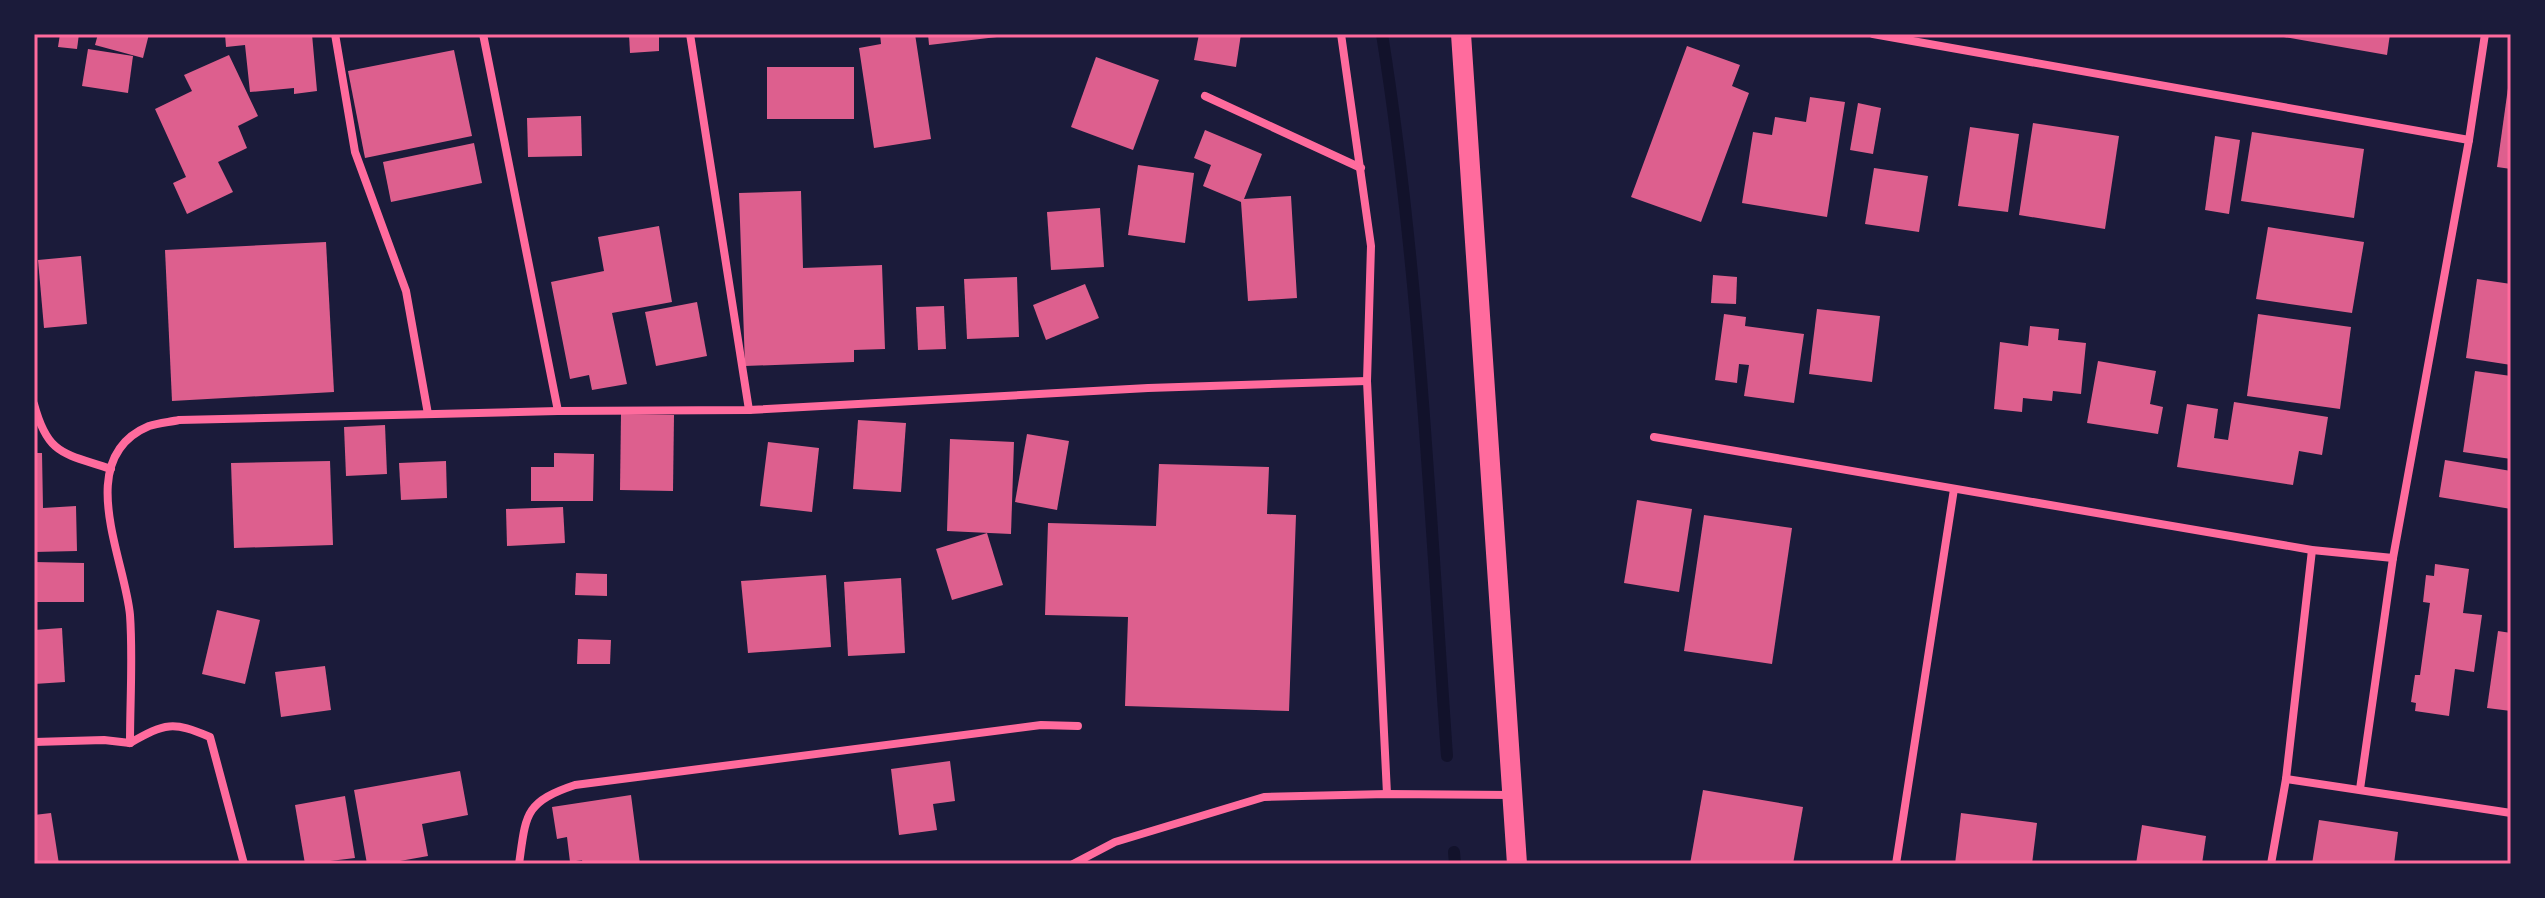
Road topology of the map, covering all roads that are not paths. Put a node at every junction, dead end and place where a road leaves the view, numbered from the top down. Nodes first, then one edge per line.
1 (335, 34) edge
2 (483, 34) edge
3 (690, 34) edge
4 (1341, 34) edge
5 (1461, 34) edge
6 (1873, 34) edge
7 (2485, 34) edge
8 (1205, 96) dead end
9 (2469, 140) junction
10 (1361, 168) junction
11 (1367, 381) junction
12 (34, 404) edge
13 (749, 410) junction
14 (558, 411) junction
15 (428, 414) junction
16 (1654, 437) dead end
17 (111, 469) junction
18 (1954, 489) junction
19 (2312, 550) junction
20 (2393, 558) junction
21 (1078, 726) dead end
22 (34, 742) edge
23 (130, 743) junction
24 (2286, 779) junction
25 (2360, 789) junction
26 (1387, 794) junction
27 (1514, 795) junction
28 (2511, 813) edge
29 (244, 864) edge
30 (519, 864) edge
31 (1073, 864) edge
32 (1517, 864) edge
33 (1896, 864) edge
34 (2271, 864) edge

1 - 15 street
2 - 14 street
3 - 13 street
4 - 10 street
5 - 27 main road
6 - 9 street
7 - 9 street
8 - 10 street
9 - 20 street
10 - 11 street
11 - 13 street
11 - 26 street
12 - 17 street
13 - 14 street
14 - 15 street
15 - 17 street
16 - 18 street
17 - 23 street
18 - 19 street
18 - 33 street
19 - 20 street
19 - 24 street
20 - 25 street
21 - 30 street
22 - 23 street
23 - 29 street
24 - 25 street
24 - 34 street
25 - 28 street
26 - 27 street
26 - 31 street
27 - 32 main road

